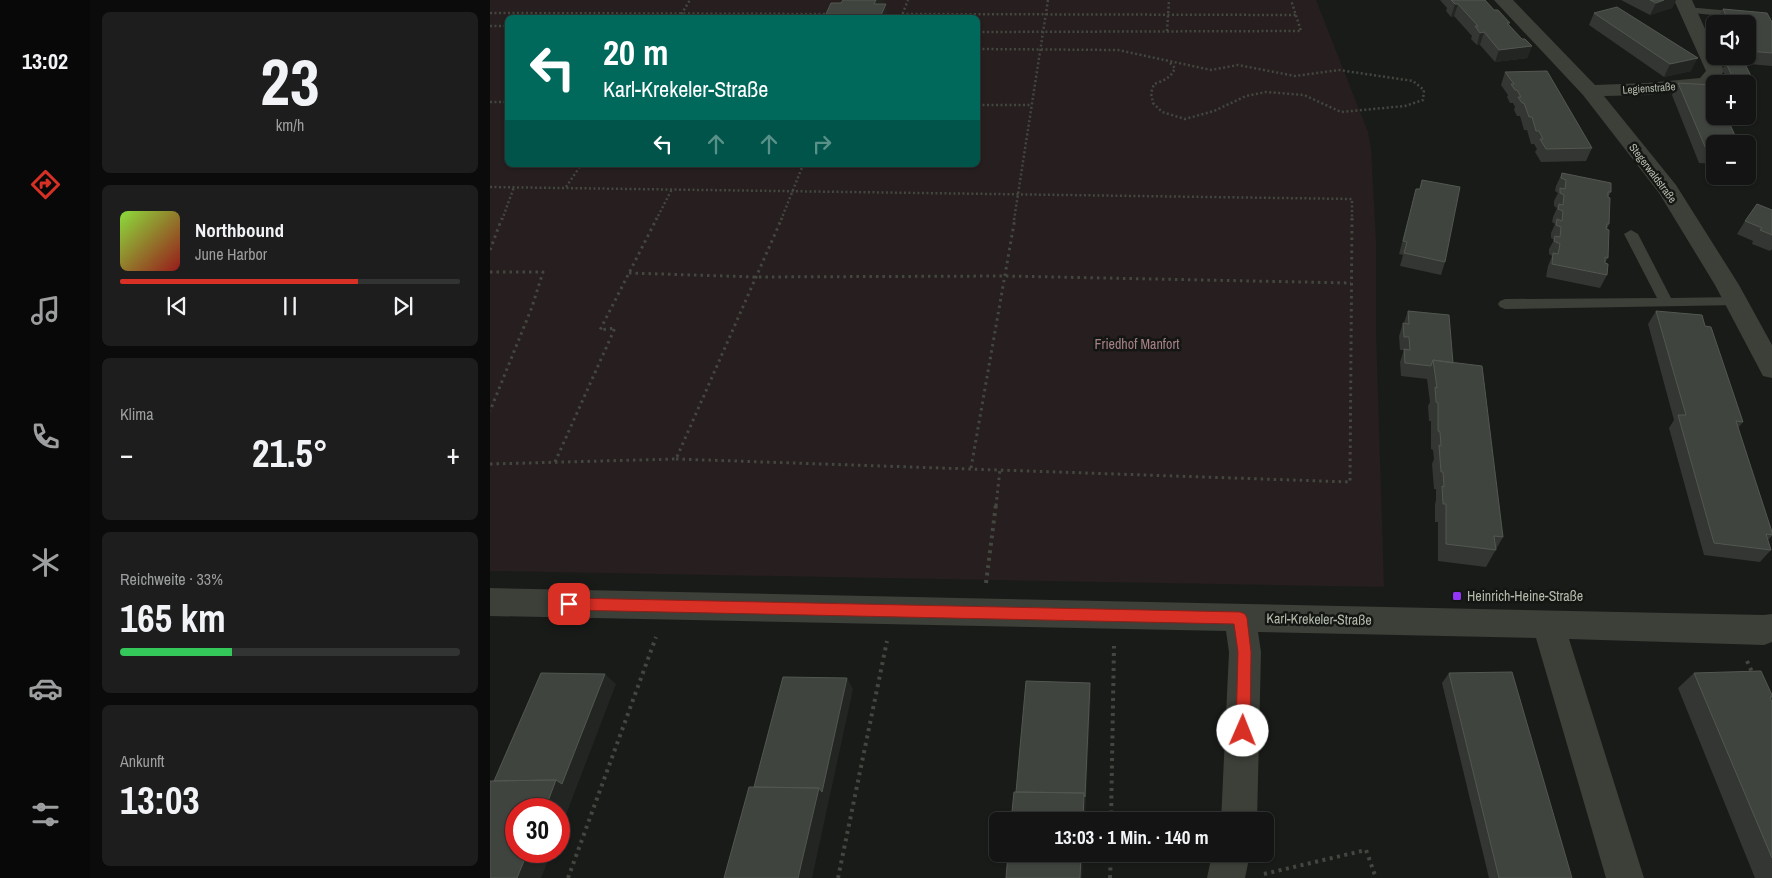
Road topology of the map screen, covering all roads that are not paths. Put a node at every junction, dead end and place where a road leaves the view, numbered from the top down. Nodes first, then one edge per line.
1 (1503, 0) edge
2 (1685, 5) edge
3 (1743, 15) edge
4 (1590, 90) junction
5 (1631, 234) dead end
6 (1666, 302) junction
7 (1736, 302) junction
8 (1505, 304) dead end
9 (1772, 369) edge
10 (490, 602) edge
11 (1240, 618) junction
12 (1548, 624) junction
13 (1772, 628) edge
14 (1240, 812) edge
15 (1625, 878) edge

1 - 4 street, Stegerwaldstraße
2 - 3 lane
2 - 4 street, Legienstraße
4 - 7 street, Stegerwaldstraße
5 - 6 lane
6 - 7 lane
6 - 8 lane
7 - 9 street, Stegerwaldstraße
10 - 11 street, Karl-Krekeler-Straße
11 - 12 street, Karl-Krekeler-Straße
11 - 14 street
12 - 13 street, Karl-Krekeler-Straße
12 - 15 street

